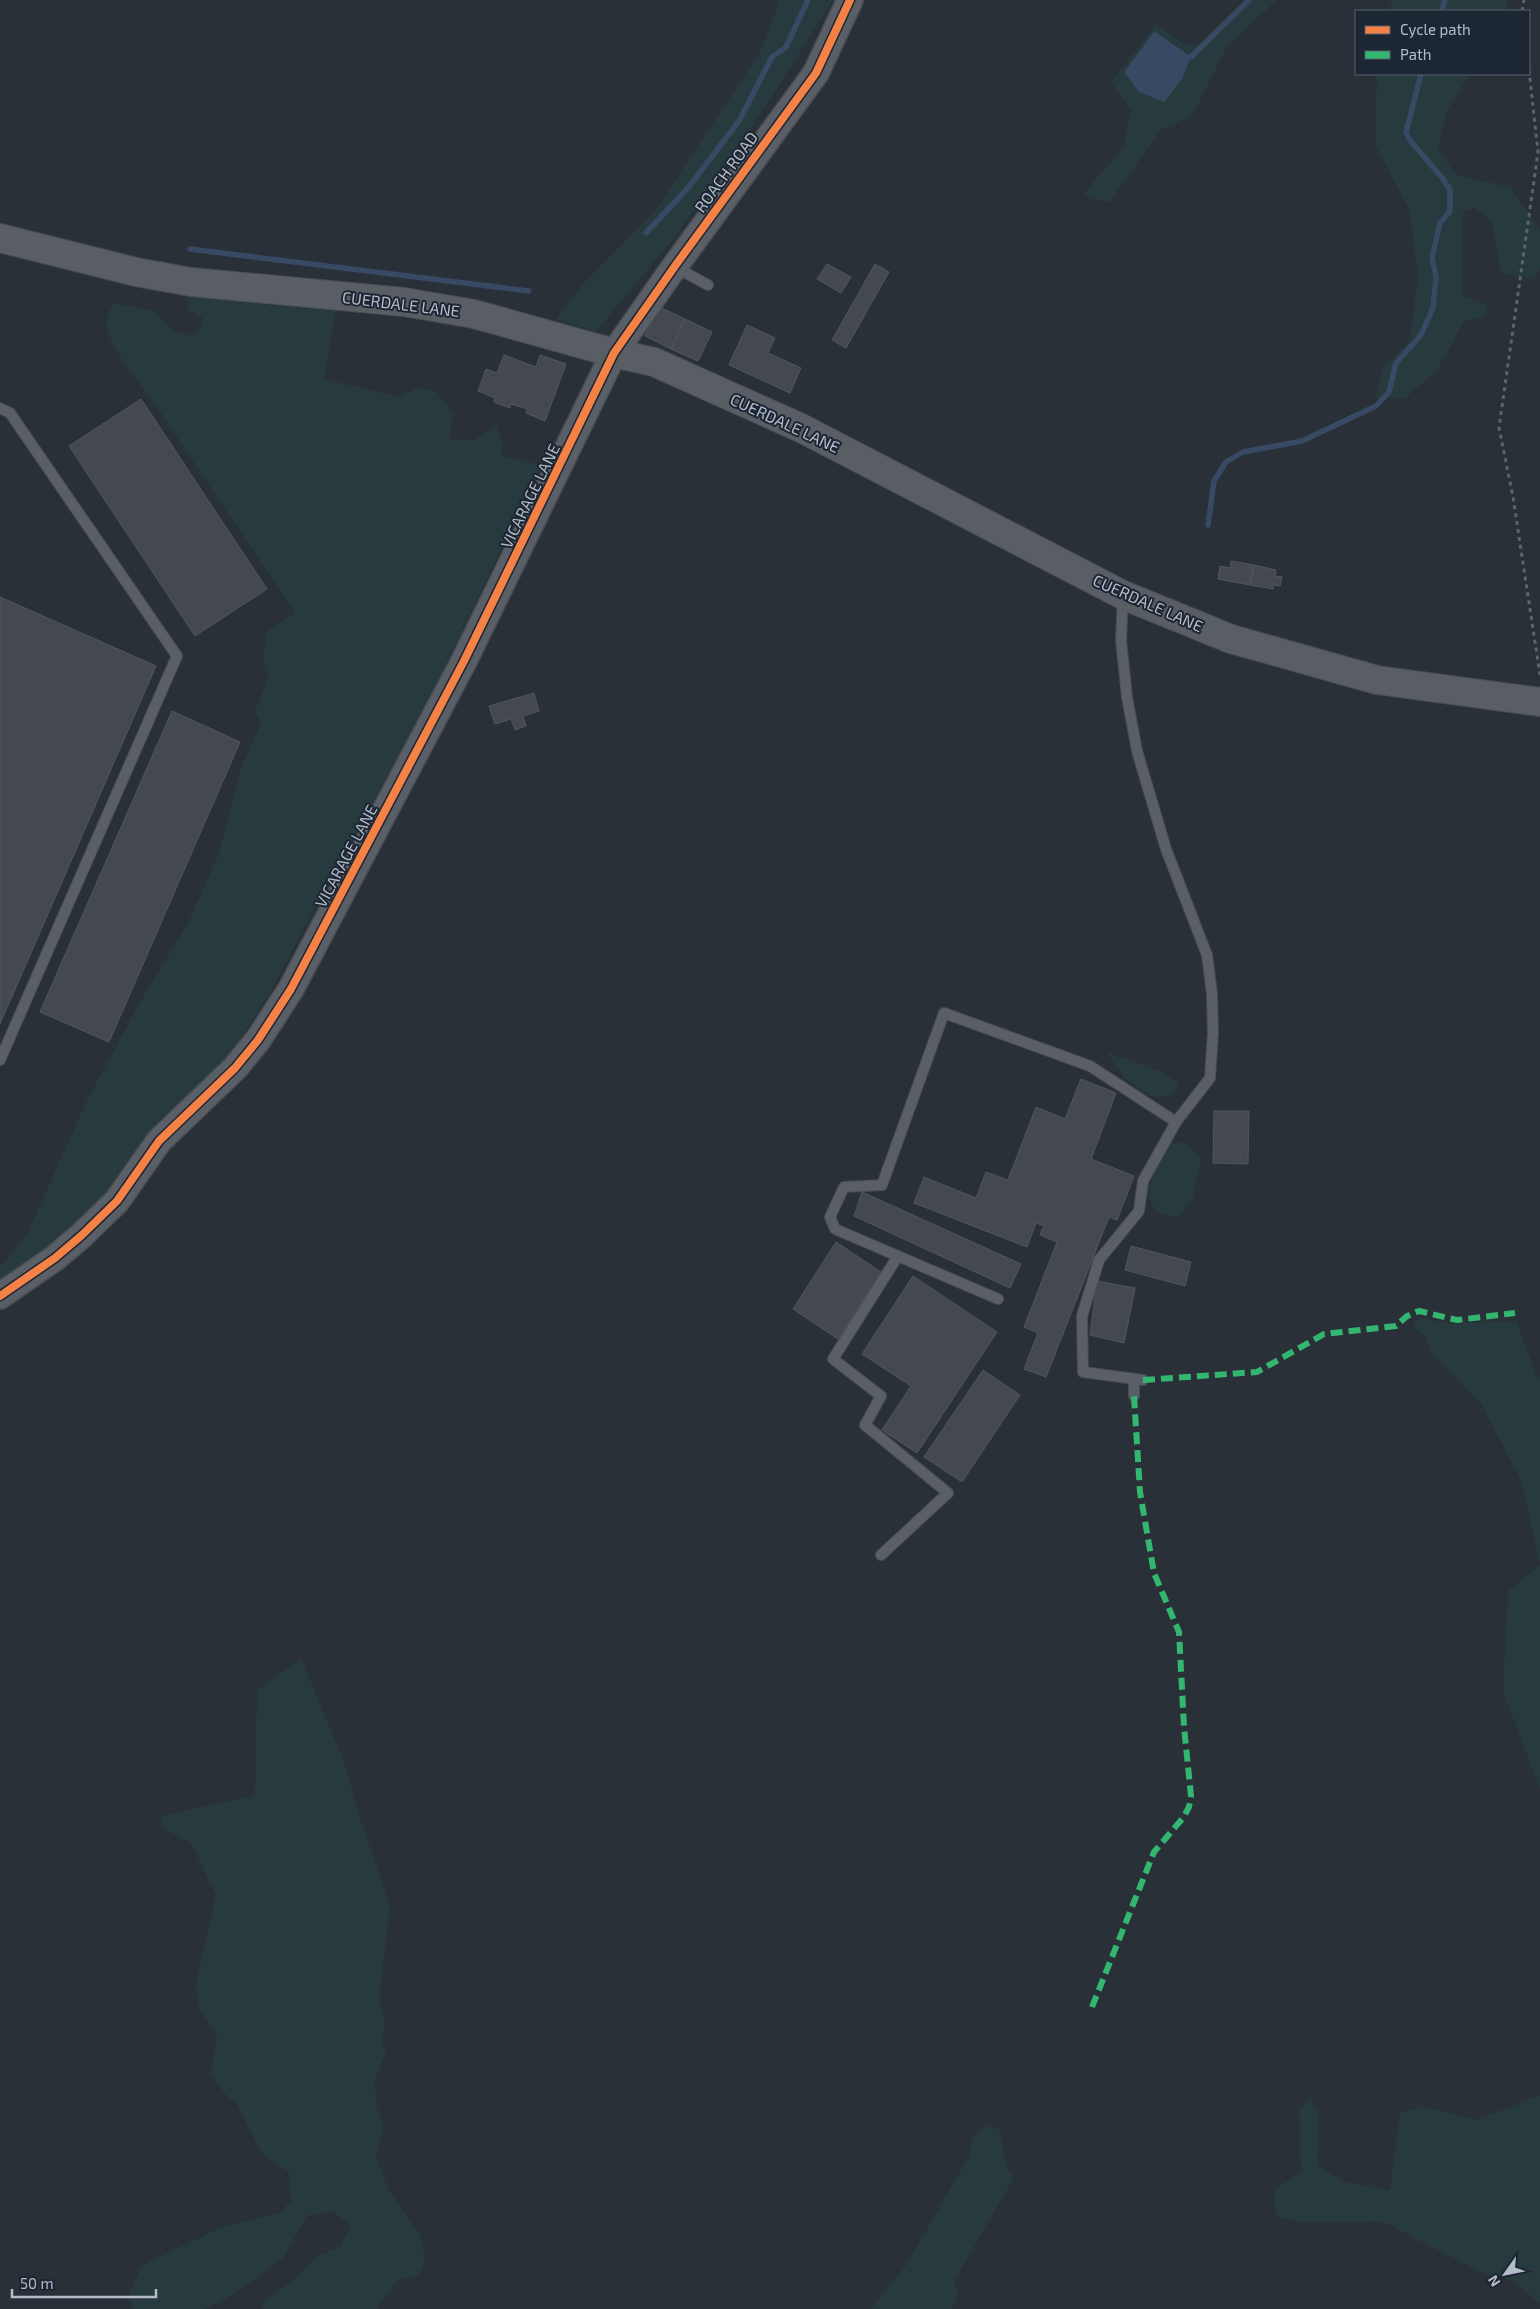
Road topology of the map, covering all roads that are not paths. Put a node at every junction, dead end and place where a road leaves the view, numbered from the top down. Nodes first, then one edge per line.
1 (850, 0) edge
2 (0, 238) edge
3 (675, 266) junction
4 (708, 284) dead end
5 (614, 354) junction
6 (0, 408) edge
7 (1123, 595) junction
8 (1540, 702) edge
9 (0, 1060) edge
10 (1176, 1122) junction
11 (898, 1256) junction
12 (0, 1296) edge
13 (998, 1299) dead end
14 (1134, 1396) dead end
15 (881, 1555) dead end

1 - 3 street, ROACH ROAD
2 - 5 main road, CUERDALE LANE
3 - 4 lane
3 - 5 street, ROACH ROAD
5 - 7 main road, CUERDALE LANE
5 - 12 street, VICARAGE LANE
6 - 9 lane
7 - 8 main road, CUERDALE LANE
7 - 10 lane
10 - 11 lane
10 - 14 lane
11 - 13 lane
11 - 15 lane

